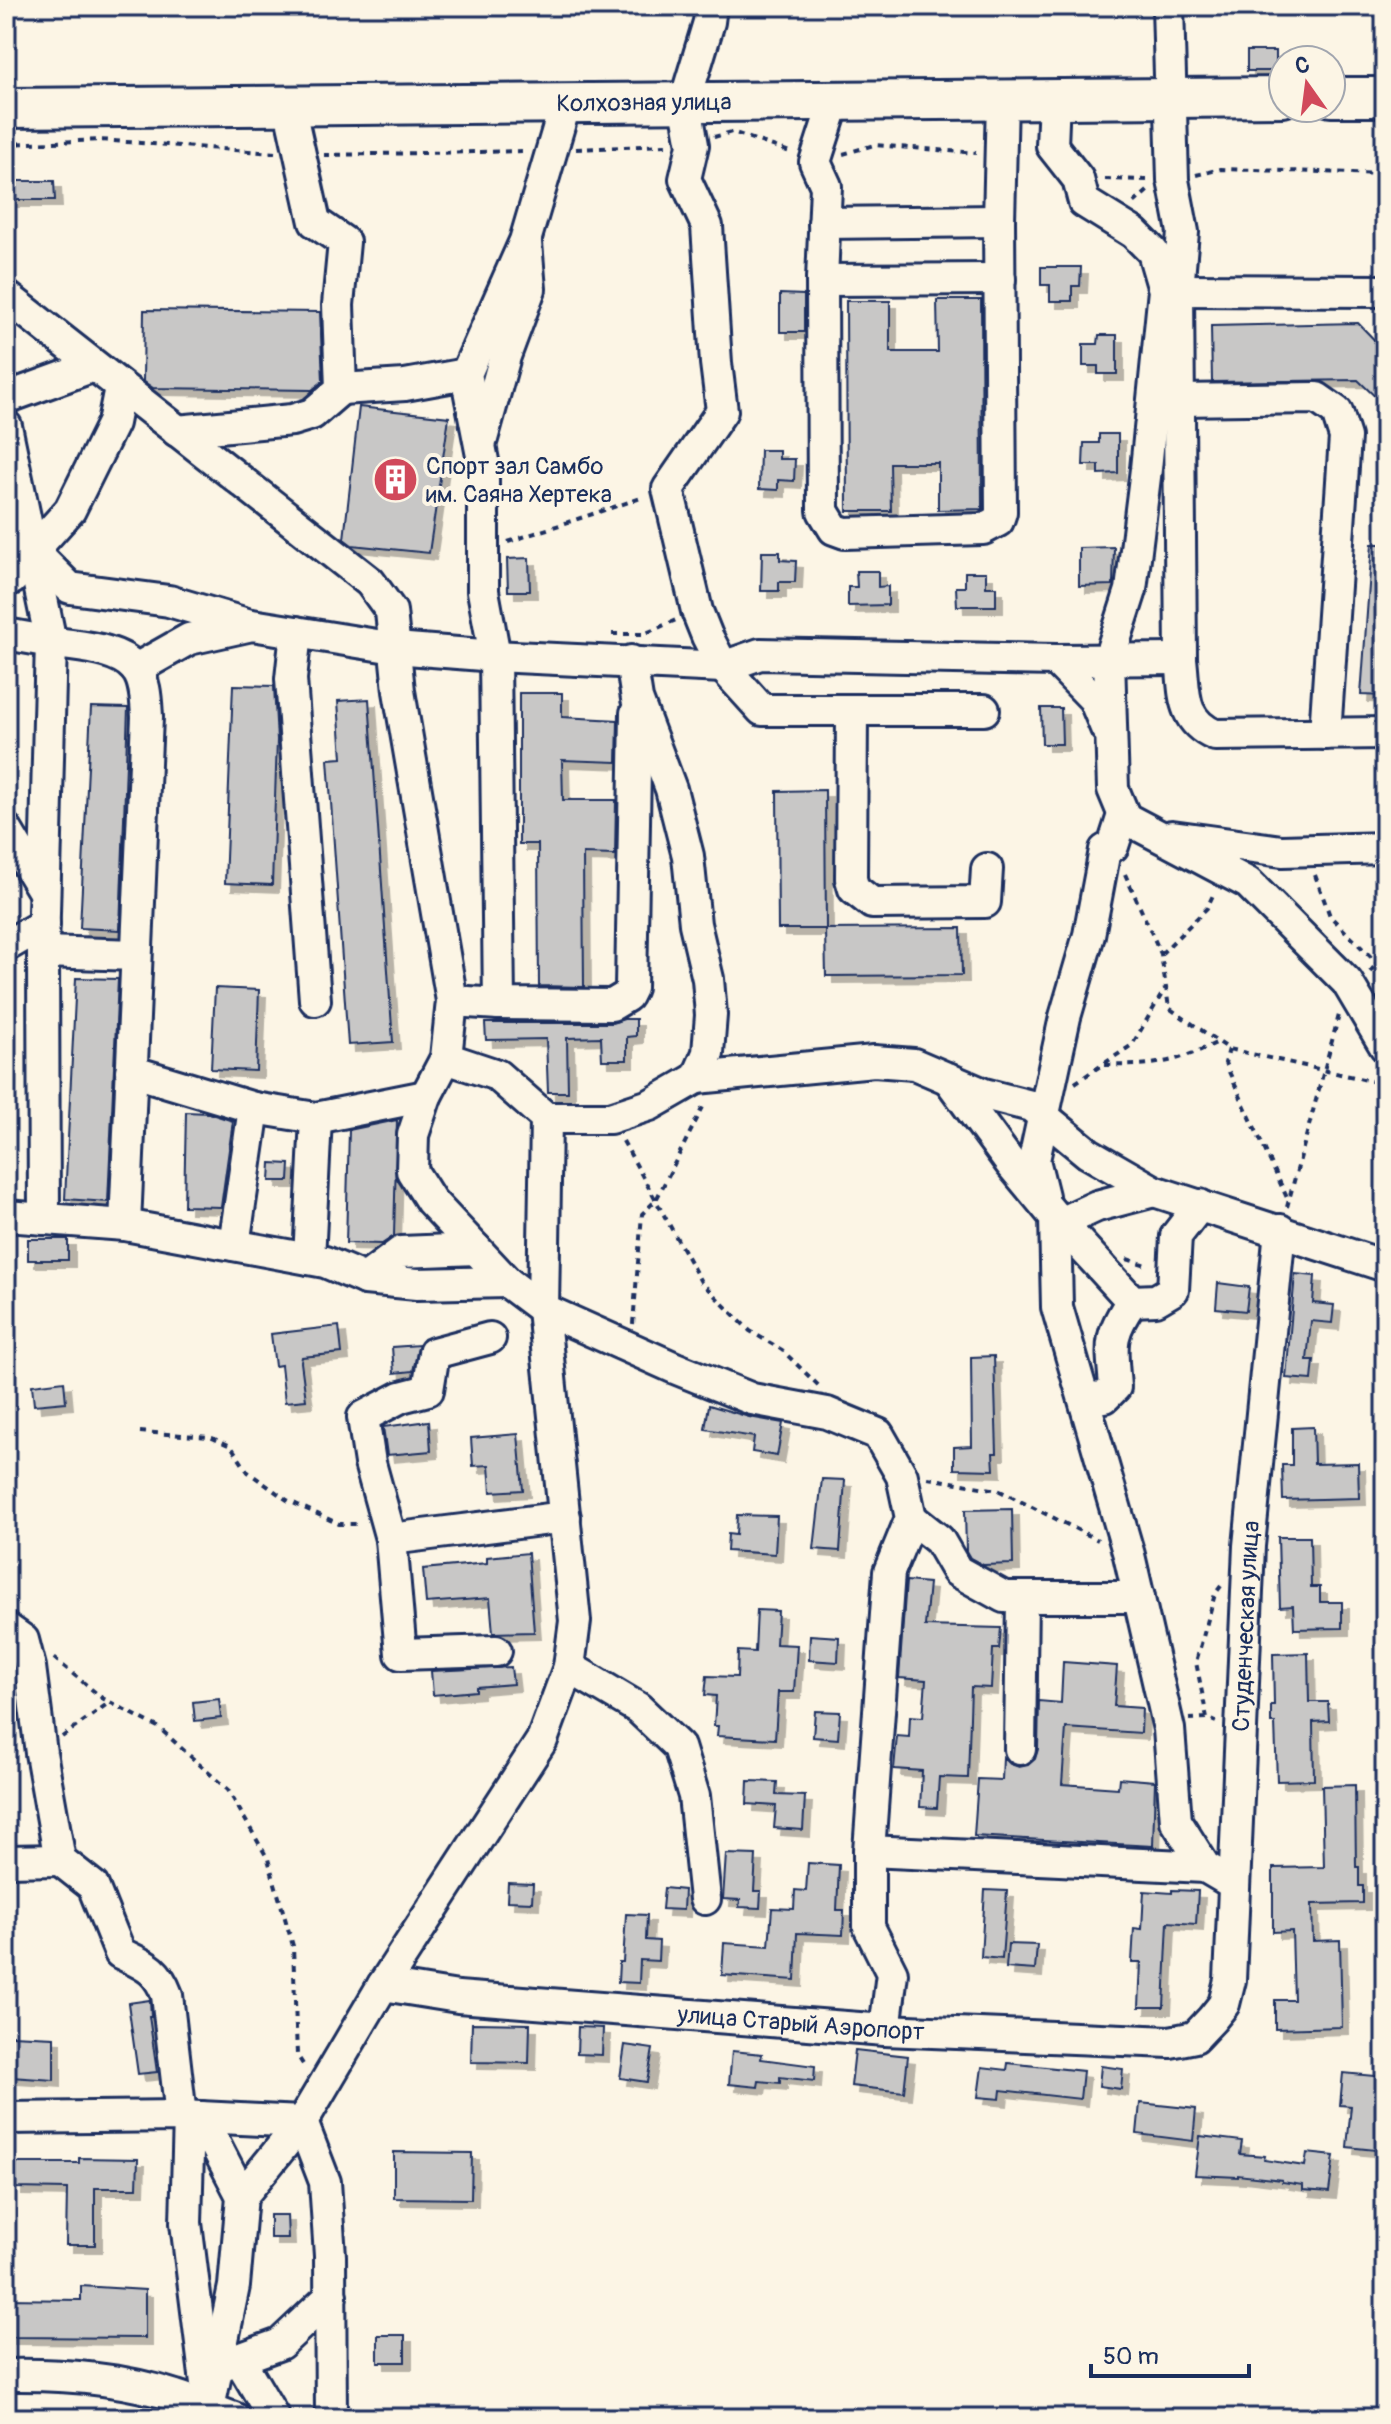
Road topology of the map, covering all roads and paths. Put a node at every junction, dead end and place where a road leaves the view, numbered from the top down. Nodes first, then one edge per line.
1 (711, 6) edge
2 (1168, 6) edge
3 (1267, 97) edge
4 (1347, 97) edge
5 (1385, 97) edge
6 (1054, 98) junction
7 (1169, 98) junction
8 (1002, 99) junction
9 (835, 100) junction
10 (685, 101) junction
11 (566, 102) junction
12 (289, 105) junction
13 (6, 108) edge
14 (6, 144) edge
15 (693, 145) junction
16 (552, 150) junction
17 (300, 155) junction
18 (815, 162) junction
19 (1161, 180) dead end
20 (999, 221) junction
21 (1114, 221) junction
22 (824, 223) junction
23 (525, 241) junction
24 (1000, 279) junction
25 (822, 280) junction
26 (1178, 290) junction
27 (1385, 291) edge
28 (6, 296) edge
29 (94, 366) junction
30 (466, 374) junction
31 (120, 387) junction
32 (341, 389) junction
33 (6, 398) edge
34 (1179, 400) junction
35 (6, 426) edge
36 (177, 431) junction
37 (480, 445) junction
38 (668, 489) junction
39 (6, 535) edge
40 (483, 550) junction
41 (33, 551) junction
42 (6, 581) edge
43 (697, 611) junction
44 (252, 625) junction
45 (296, 632) junction
46 (6, 634) edge
47 (598, 634) dead end
48 (51, 642) junction
49 (395, 648) junction
50 (495, 656) junction
51 (1109, 659) junction
52 (1181, 659) junction
53 (1056, 660) junction
54 (631, 661) junction
55 (723, 667) junction
56 (136, 669) junction
57 (637, 699) junction
58 (852, 710) junction
59 (984, 710) dead end
60 (1385, 733) edge
61 (1325, 734) junction
62 (1111, 741) junction
63 (1123, 815) junction
64 (6, 829) edge
65 (1149, 833) junction
66 (1113, 846) junction
67 (1385, 848) edge
68 (1305, 850) junction
69 (987, 869) dead end
70 (1223, 871) junction
71 (45, 893) junction
72 (44, 938) junction
73 (6, 946) edge
74 (1161, 954) junction
75 (136, 955) junction
76 (1385, 971) edge
77 (1347, 982) junction
78 (1166, 987) junction
79 (315, 1000) dead end
80 (452, 1001) junction
81 (499, 1004) junction
82 (1218, 1042) junction
83 (1385, 1046) edge
84 (1229, 1049) junction
85 (446, 1058) junction
86 (1103, 1065) junction
87 (1324, 1070) junction
88 (131, 1071) junction
89 (704, 1078) junction
90 (948, 1078) junction
91 (1385, 1084) edge
92 (426, 1096) junction
93 (254, 1108) junction
94 (1042, 1115) junction
95 (316, 1118) junction
96 (546, 1118) junction
97 (610, 1118) junction
98 (1154, 1191) junction
99 (656, 1200) junction
100 (1288, 1201) junction
101 (1200, 1205) junction
102 (1053, 1215) junction
103 (6, 1216) edge
104 (44, 1219) junction
105 (125, 1225) junction
106 (1280, 1230) junction
107 (234, 1245) junction
108 (476, 1249) junction
109 (309, 1259) junction
110 (1385, 1266) edge
111 (365, 1279) junction
112 (507, 1282) junction
113 (1132, 1301) junction
114 (543, 1309) junction
115 (490, 1338) dead end
116 (631, 1348) junction
117 (1085, 1398) junction
118 (827, 1413) junction
119 (140, 1432) dead end
120 (901, 1473) junction
121 (565, 1517) junction
122 (911, 1518) junction
123 (389, 1531) junction
124 (1129, 1555) junction
125 (1224, 1582) dead end
126 (1022, 1597) junction
127 (1139, 1597) junction
128 (14, 1634) edge
129 (496, 1651) dead end
130 (569, 1667) junction
131 (110, 1702) junction
132 (1207, 1718) junction
133 (1167, 1720) junction
134 (1241, 1733) junction
135 (1020, 1749) dead end
136 (41, 1753) junction
137 (869, 1851) junction
138 (60, 1860) junction
139 (6, 1861) edge
140 (1205, 1867) junction
141 (1234, 1884) junction
142 (705, 1899) dead end
143 (383, 1985) junction
144 (1212, 2019) joint
145 (885, 2030) junction
146 (321, 2090) junction
147 (190, 2117) junction
148 (6, 2118) edge
149 (302, 2122) junction
150 (242, 2196) junction
151 (331, 2296) junction
152 (228, 2363) junction
153 (6, 2375) edge
154 (175, 2407) edge
155 (221, 2413) edge
156 (274, 2418) edge
157 (331, 2418) edge

1 - 10 street
2 - 7 street
3 - 7 main road, Колхозная улица
4 - 5 main road
6 - 7 main road, Колхозная улица
6 - 8 main road, Колхозная улица
6 - 21 street
7 - 26 street
8 - 9 main road, Колхозная улица
8 - 20 street
9 - 10 main road, Колхозная улица
9 - 18 street
10 - 11 main road, Колхозная улица
10 - 15 street
11 - 12 main road, Колхозная улица
11 - 16 street
12 - 13 main road, Колхозная улица
12 - 17 street
14 - 17 path
15 - 16 path
15 - 18 path
15 - 38 street
16 - 17 path
16 - 23 street
17 - 32 street
18 - 22 street
19 - 21 path
20 - 22 street
20 - 24 street
21 - 51 street
22 - 25 street
23 - 30 street
23 - 37 street
24 - 25 street
24 - 25 street
26 - 27 street
26 - 34 street
28 - 29 street
29 - 31 street
29 - 33 street
30 - 32 street
30 - 37 street
31 - 36 street
31 - 41 street
32 - 36 street
34 - 52 street
34 - 61 street
35 - 41 street
36 - 49 street
37 - 40 street
38 - 40 path
38 - 43 street
39 - 41 street
40 - 50 street
41 - 42 street
41 - 44 street
41 - 48 street
43 - 47 path
43 - 55 street
44 - 45 street
44 - 56 street
45 - 49 street
45 - 79 street
46 - 48 street
48 - 56 street
48 - 71 street
49 - 50 street
49 - 80 street
50 - 54 street
50 - 81 street
51 - 52 street
51 - 53 street
51 - 62 street
52 - 61 street
53 - 55 street
53 - 62 street
54 - 55 street
54 - 57 street
55 - 58 street
56 - 75 street
57 - 81 street
57 - 89 street
58 - 59 street
58 - 69 street
60 - 61 street
62 - 63 street
63 - 65 street
63 - 66 street
64 - 71 street
65 - 68 street
65 - 70 street
66 - 74 path
66 - 94 street
67 - 68 street
68 - 76 path
70 - 74 path
70 - 77 street
71 - 72 street
72 - 73 street
72 - 75 street
72 - 104 street
74 - 78 path
75 - 88 street
77 - 83 street
77 - 87 path
78 - 82 path
78 - 86 path
80 - 81 street
80 - 85 street
82 - 84 path
82 - 86 path
84 - 87 path
84 - 100 path
85 - 92 street
85 - 96 street
86 - 94 path
87 - 91 path
87 - 100 path
88 - 93 street
88 - 105 street
89 - 90 street
89 - 97 street
89 - 99 path
90 - 94 street
90 - 102 street
92 - 95 street
92 - 108 street
93 - 95 street
93 - 107 street
94 - 98 street
94 - 102 street
95 - 109 street
96 - 97 street
96 - 114 street
97 - 99 path
98 - 101 street
98 - 102 street
99 - 116 path
99 - 118 path
100 - 106 path
101 - 106 street
101 - 113 street
102 - 113 street
102 - 117 street
103 - 104 street
104 - 105 street
105 - 107 street
106 - 110 street
106 - 134 street, Студенческая улица
107 - 109 street
108 - 111 street
108 - 112 street
109 - 111 street
111 - 112 street
112 - 114 street
113 - 117 street
114 - 116 street
114 - 121 street
115 - 123 street
116 - 118 street
117 - 124 street
118 - 120 street
119 - 123 path
120 - 122 street
120 - 124 path
121 - 123 street
121 - 130 street
122 - 126 street
122 - 137 street
123 - 129 street
124 - 127 street
125 - 132 path
126 - 127 street
126 - 135 street
127 - 133 street
128 - 131 path
128 - 136 street
130 - 142 street
130 - 143 street
131 - 136 path
131 - 146 path
132 - 133 path
132 - 134 path
133 - 140 street
134 - 141 street, Студенческая улица
136 - 138 street
137 - 140 street
137 - 145 street
138 - 139 street
138 - 147 street
140 - 141 street
141 - 144 street, Студенческая улица
143 - 145 street, улица Старый Аэропорт
143 - 146 street
144 - 145 street, улица Старый Аэропорт
146 - 149 street
147 - 148 street
147 - 149 street
147 - 150 street
147 - 155 street
149 - 150 street
149 - 151 street
150 - 152 street
151 - 152 street
151 - 157 street
152 - 155 street
152 - 156 street
153 - 154 street
154 - 155 street

